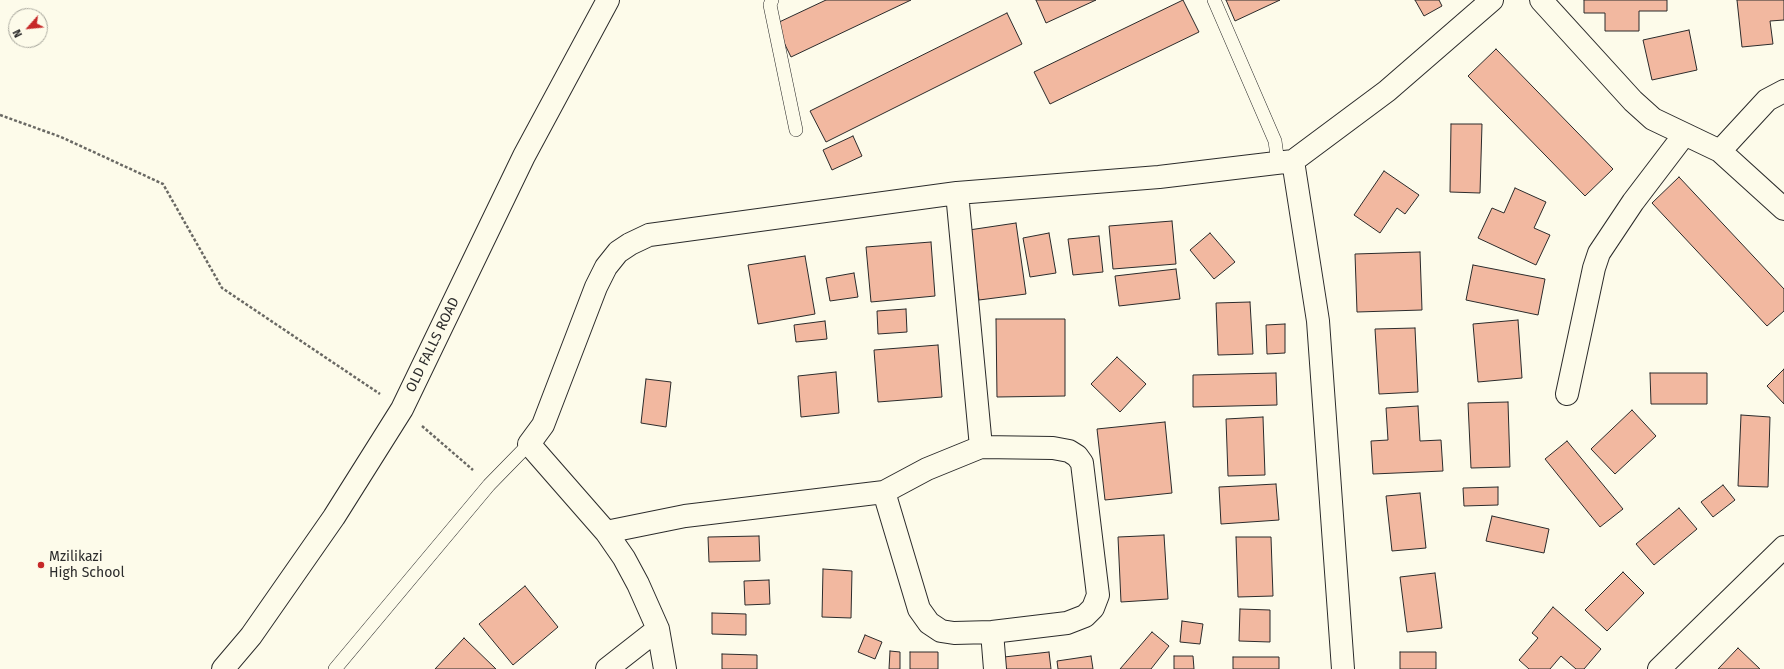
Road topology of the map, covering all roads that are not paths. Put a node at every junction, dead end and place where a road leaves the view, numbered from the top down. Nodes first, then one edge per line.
1 (608, 0) edge
2 (772, 0) edge
3 (1214, 0) edge
4 (1492, 0) edge
5 (1541, 0) edge
6 (1784, 91) edge
7 (796, 130) dead end
8 (1684, 135) junction
9 (1720, 151) junction
10 (1285, 162) junction
11 (957, 193) junction
12 (1782, 202) edge
13 (1567, 394) dead end
14 (529, 444) junction
15 (981, 447) junction
16 (884, 492) junction
17 (606, 532) junction
18 (1784, 547) edge
19 (658, 629) junction
20 (992, 632) junction
21 (223, 669) edge
22 (335, 669) edge
23 (607, 669) edge
24 (666, 669) edge
25 (995, 669) edge
26 (1343, 669) edge
27 (1659, 669) edge

1 - 21 street, OLD FALLS ROAD
2 - 7 lane
3 - 10 lane
4 - 10 street
5 - 8 street
6 - 9 street
8 - 9 street
8 - 13 street
9 - 12 street
10 - 11 street
10 - 26 street
11 - 14 street
11 - 15 street
14 - 17 street
14 - 22 lane
15 - 16 street
15 - 20 street
16 - 17 street
16 - 20 street
17 - 19 street
18 - 27 street
19 - 23 street
19 - 24 street
20 - 25 street

